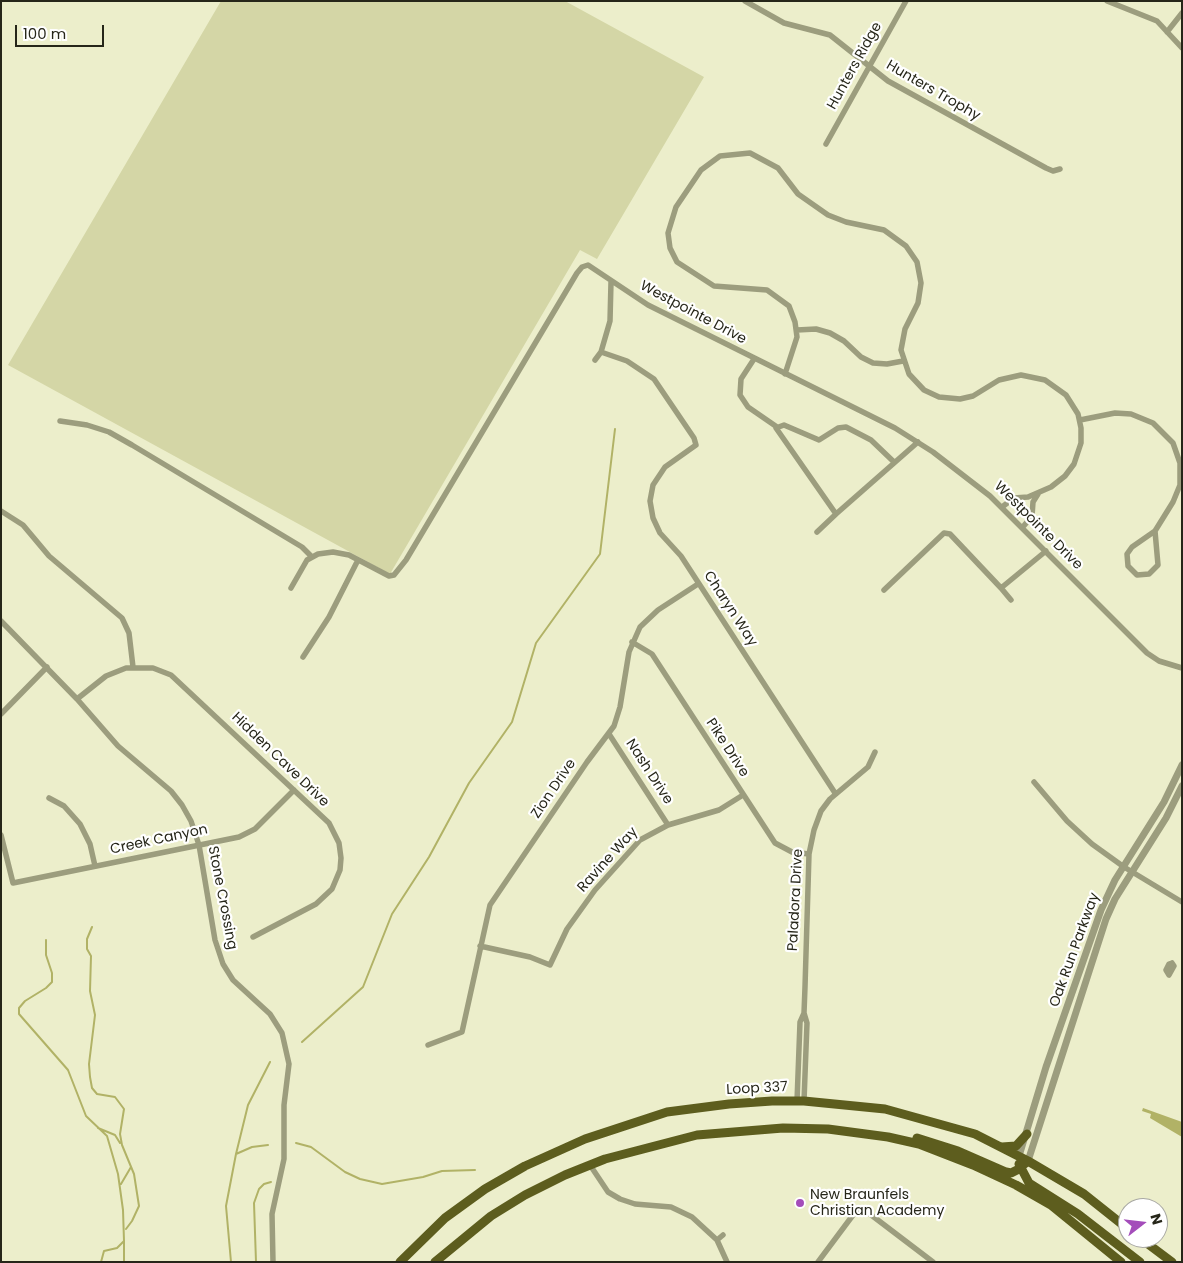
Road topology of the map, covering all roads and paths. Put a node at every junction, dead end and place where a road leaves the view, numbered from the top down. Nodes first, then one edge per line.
1 (744, 1) edge
2 (906, 1) edge
3 (1107, 1) edge
4 (1182, 13) edge
5 (1167, 32) junction
6 (1182, 48) edge
7 (869, 67) junction
8 (826, 144) dead end
9 (1060, 170) dead end
10 (611, 282) junction
11 (797, 330) junction
12 (601, 352) junction
13 (754, 359) junction
14 (595, 360) dead end
15 (903, 361) junction
16 (785, 374) junction
17 (1080, 420) junction
18 (60, 421) dead end
19 (777, 427) junction
20 (918, 442) junction
21 (894, 462) junction
22 (1040, 493) junction
23 (1024, 497) junction
24 (1033, 505) junction
25 (1002, 507) junction
26 (1, 512) edge
27 (836, 514) junction
28 (1022, 528) junction
29 (817, 532) dead end
30 (1155, 532) junction
31 (1046, 551) junction
32 (312, 557) junction
33 (358, 560) junction
34 (698, 584) junction
35 (291, 588) dead end
36 (1001, 588) junction
37 (884, 590) dead end
38 (1011, 600) dead end
39 (1, 620) edge
40 (632, 642) junction
41 (303, 657) dead end
42 (47, 667) junction
43 (133, 667) junction
44 (1182, 668) edge
45 (78, 699) junction
46 (1, 714) edge
47 (609, 734) junction
48 (875, 752) dead end
49 (1182, 765) edge
50 (1034, 782) dead end
51 (1182, 786) edge
52 (294, 790) junction
53 (835, 793) junction
54 (743, 795) junction
55 (49, 798) dead end
56 (668, 824) junction
57 (1, 835) edge
58 (199, 845) junction
59 (810, 854) junction
60 (95, 866) junction
61 (1124, 867) junction
62 (1132, 872) junction
63 (1182, 902) edge
64 (253, 937) dead end
65 (480, 946) junction
66 (428, 1044) dead end
67 (801, 1101) junction
68 (754, 1129) junction
69 (1027, 1134) junction
70 (999, 1146) junction
71 (1023, 1158) junction
72 (590, 1165) junction
73 (1020, 1168) junction
74 (1118, 1221) edge
75 (723, 1235) dead end
76 (717, 1240) junction
77 (1153, 1248) edge
78 (926, 1256) junction
79 (273, 1262) edge
80 (400, 1262) edge
81 (435, 1262) edge
82 (727, 1262) edge
83 (818, 1262) edge
84 (922, 1262) edge
85 (933, 1262) edge
86 (1121, 1262) edge
87 (1140, 1262) edge
88 (1172, 1262) edge

1 - 7 street, Hunters Trophy
2 - 7 street, Hunters Ridge
3 - 5 street
4 - 5 street
5 - 6 street
7 - 8 street, Hunters Ridge
7 - 9 street, Hunters Trophy
10 - 12 street
10 - 13 street, Westpointe Drive
10 - 33 street, Westpointe Drive
11 - 15 street
11 - 15 street
11 - 16 street
12 - 14 street
12 - 34 street, Charyn Way
13 - 16 street, Westpointe Drive
13 - 19 street
15 - 17 street
16 - 20 street, Westpointe Drive
17 - 22 street
17 - 30 street
18 - 32 street
19 - 21 street
19 - 27 street
20 - 21 street
20 - 25 street, Westpointe Drive
21 - 27 street
22 - 23 street
22 - 24 street
23 - 24 street
23 - 25 street
24 - 28 street
25 - 28 street, Westpointe Drive
26 - 43 street
27 - 29 street
28 - 31 street, Westpointe Drive
30 - 30 street
31 - 36 street
31 - 44 street, Westpointe Drive
32 - 33 street, Westpointe Drive
32 - 35 street
33 - 41 street
34 - 40 street, Zion Drive
34 - 53 street, Charyn Way
36 - 37 street
36 - 38 street
39 - 42 street, Stone Crossing
40 - 47 street, Zion Drive
40 - 54 street, Pike Drive
42 - 45 street, Stone Crossing
42 - 46 street
43 - 45 street, Hidden Cave Drive
43 - 52 street, Hidden Cave Drive
45 - 58 street, Stone Crossing
47 - 56 street, Nash Drive
47 - 65 street, Zion Drive
48 - 53 street, Paladora Drive
49 - 61 street, Oak Run Parkway
50 - 61 street
51 - 62 street, Oak Run Parkway
52 - 58 street, Creek Canyon
52 - 64 street, Hidden Cave Drive
53 - 59 street, Paladora Drive
54 - 56 street, Ravine Way
54 - 59 street, Pike Drive
55 - 60 street
56 - 65 street, Ravine Way
57 - 60 street, Creek Canyon
58 - 60 street, Creek Canyon
58 - 79 street, Stone Crossing
59 - 67 street, Paladora Drive
61 - 62 street
61 - 69 street, Oak Run Parkway
62 - 63 street
62 - 71 street, Oak Run Parkway
65 - 66 street, Zion Drive
67 - 70 main road, Loop 337
67 - 80 main road, Loop 337
68 - 72 main road
68 - 73 main road
68 - 86 main road
69 - 70 main road
69 - 71 street, Oak Run Parkway
70 - 71 main road, Loop 337
71 - 73 main road
71 - 74 main road, Loop 337
72 - 76 street
72 - 81 main road
73 - 87 main road
75 - 76 street
76 - 82 street
77 - 88 main road
78 - 83 street
78 - 84 street
78 - 85 street

